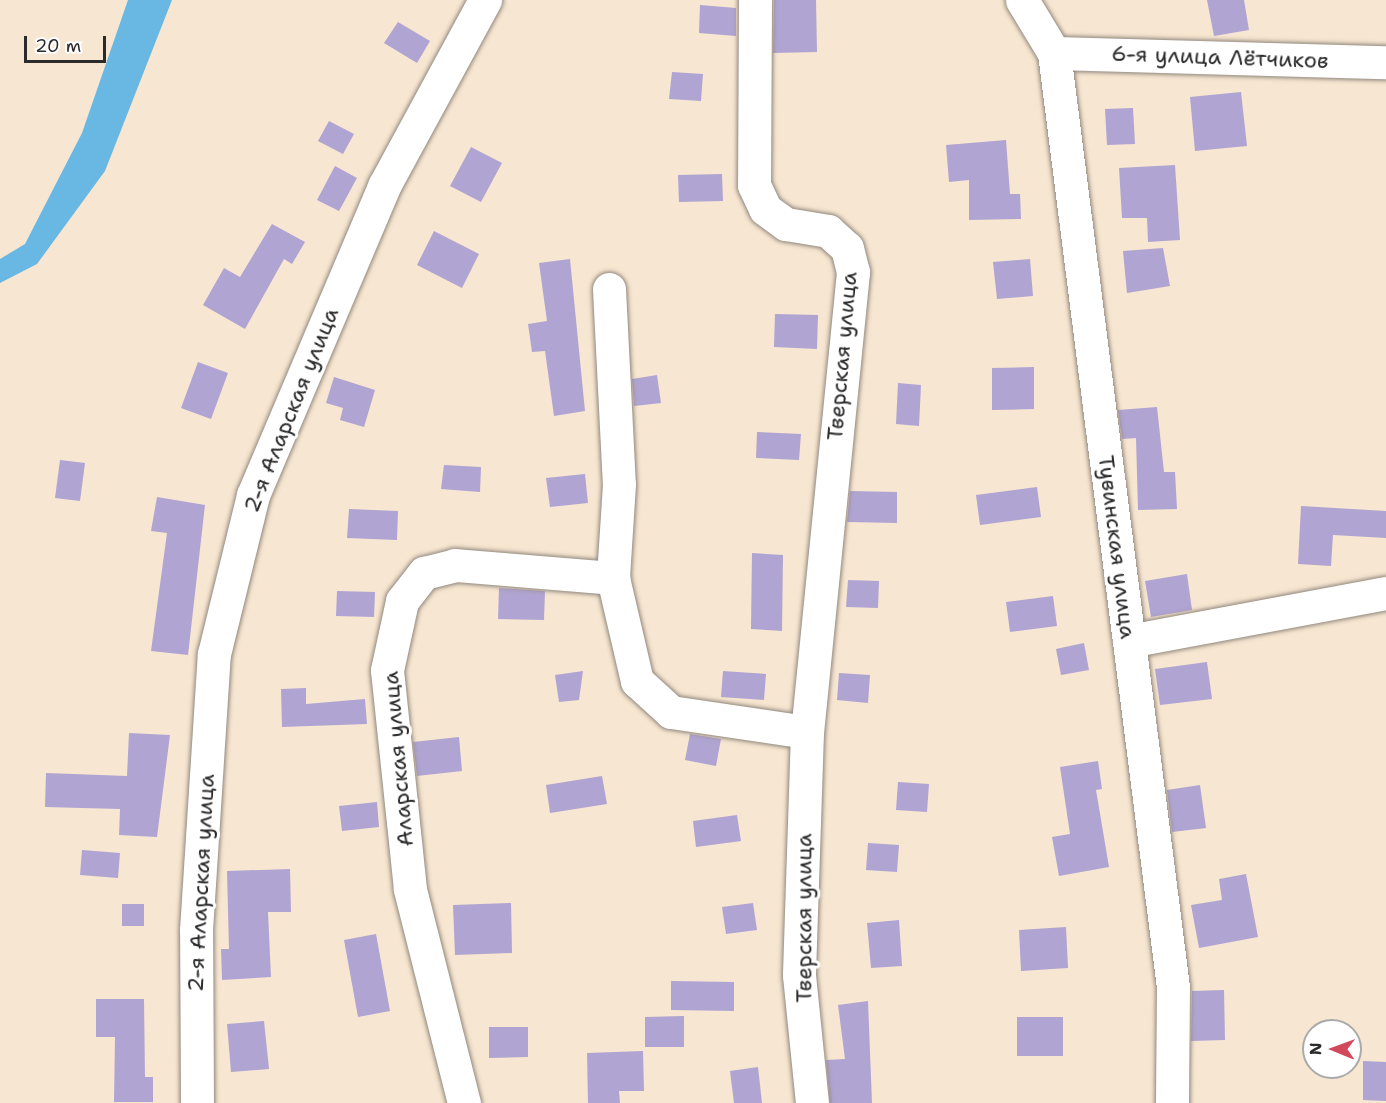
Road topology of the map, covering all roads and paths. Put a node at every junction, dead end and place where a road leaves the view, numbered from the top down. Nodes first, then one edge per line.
1 (485, 0) edge
2 (756, 0) edge
3 (1022, 0) edge
4 (1054, 52) junction
5 (1386, 62) edge
6 (609, 289) dead end
7 (613, 578) junction
8 (1386, 593) edge
9 (1129, 641) junction
10 (807, 732) junction
11 (197, 1103) edge
12 (464, 1103) edge
13 (812, 1103) edge
14 (1172, 1103) edge

1 - 11 street, 2-я Аларская улица
2 - 10 street, Тверская улица
3 - 4 street, Тувинская улица
4 - 5 street, 6-я улица Лётчиков
4 - 9 street, Тувинская улица
6 - 7 street
7 - 10 street
7 - 12 street, Аларская улица
8 - 9 street
9 - 14 street, Тувинская улица
10 - 13 street, Тверская улица

